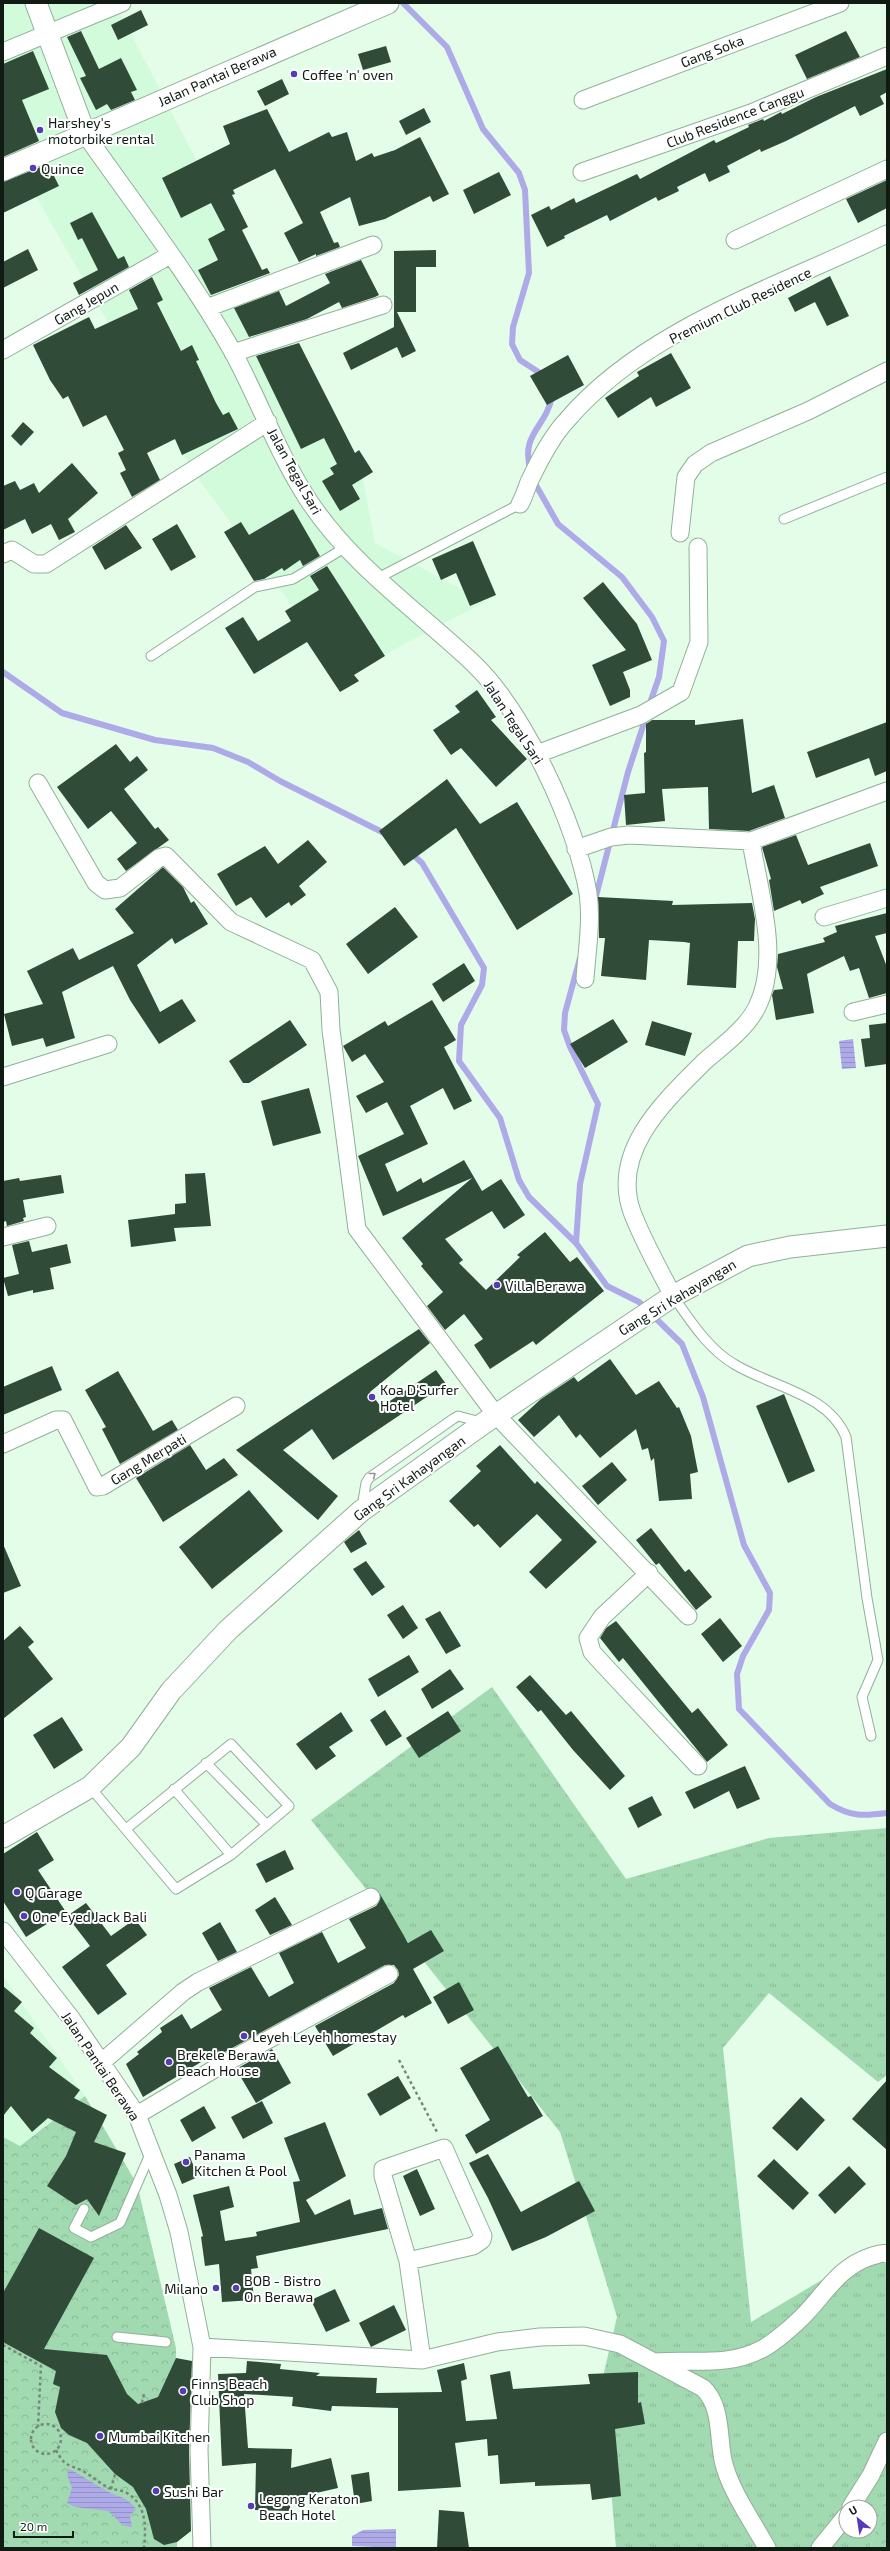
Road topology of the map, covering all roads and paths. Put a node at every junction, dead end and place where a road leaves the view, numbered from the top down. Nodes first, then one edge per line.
1 (36, 3) edge
2 (122, 3) edge
3 (388, 3) edge
4 (840, 3) edge
5 (48, 33) junction
6 (3, 52) edge
7 (887, 56) edge
8 (583, 100) dead end
9 (85, 134) junction
10 (887, 169) edge
11 (3, 170) edge
12 (582, 172) dead end
13 (887, 234) edge
14 (735, 240) dead end
15 (373, 245) dead end
16 (170, 255) junction
17 (383, 305) dead end
18 (207, 308) junction
19 (3, 350) edge
20 (233, 353) junction
21 (887, 371) edge
22 (268, 422) junction
23 (887, 477) edge
24 (520, 504) joint
25 (784, 519) dead end
26 (680, 533) dead end
27 (346, 546) junction
28 (698, 546) dead end
29 (3, 554) edge
30 (378, 578) junction
31 (151, 656) dead end
32 (537, 754) junction
33 (38, 784) dead end
34 (887, 791) edge
35 (752, 841) junction
36 (576, 849) junction
37 (887, 898) edge
38 (824, 917) dead end
39 (585, 979) dead end
40 (887, 1004) edge
41 (853, 1012) dead end
42 (108, 1044) dead end
43 (3, 1077) edge
44 (47, 1226) dead end
45 (887, 1236) edge
46 (3, 1237) edge
47 (673, 1296) junction
48 (236, 1406) dead end
49 (490, 1419) junction
50 (3, 1444) edge
51 (649, 1573) junction
52 (688, 1616) dead end
53 (872, 1736) dead end
54 (206, 1763) junction
55 (698, 1766) dead end
56 (90, 1787) junction
57 (174, 1789) junction
58 (267, 1825) junction
59 (126, 1829) junction
60 (3, 1837) edge
61 (231, 1855) junction
62 (371, 1897) dead end
63 (3, 1931) edge
64 (389, 1974) dead end
65 (399, 2060) dead end
66 (102, 2062) junction
67 (137, 2115) junction
68 (444, 2148) junction
69 (151, 2152) junction
70 (84, 2209) dead end
71 (887, 2254) edge
72 (408, 2261) junction
73 (117, 2337) dead end
74 (166, 2342) dead end
75 (3, 2345) edge
76 (202, 2347) junction
77 (422, 2360) junction
78 (656, 2362) junction
79 (144, 2394) dead end
80 (142, 2403) dead end
81 (38, 2427) junction
82 (887, 2441) edge
83 (56, 2450) junction
84 (114, 2474) dead end
85 (111, 2489) junction
86 (856, 2499) edge
87 (838, 2526) edge
88 (144, 2548) edge
89 (202, 2548) edge
90 (767, 2548) edge
91 (820, 2548) edge

1 - 5 street, Jalan Tegal Sari
2 - 5 street
3 - 9 street, Jalan Pantai Berawa
4 - 8 street, Gang Soka
5 - 6 street
5 - 9 street, Jalan Tegal Sari
7 - 12 street, Club Residence Canggu
9 - 11 street, Jalan Pantai Berawa
9 - 16 street, Jalan Tegal Sari
10 - 14 street
13 - 24 street, Premium Club Residence
15 - 18 street
16 - 18 street, Jalan Tegal Sari
16 - 19 street, Gang Jepun
17 - 20 street
18 - 20 street, Jalan Tegal Sari
20 - 22 street, Jalan Tegal Sari
21 - 26 street
22 - 27 street, Jalan Tegal Sari
22 - 29 street
23 - 25 lane
24 - 30 lane
27 - 30 street, Jalan Tegal Sari
27 - 31 lane
28 - 32 street
30 - 32 street, Jalan Tegal Sari
32 - 36 street, Jalan Tegal Sari
33 - 49 street
34 - 35 street
35 - 36 street
35 - 47 street
36 - 39 street, Jalan Tegal Sari
37 - 38 street
40 - 41 street
42 - 43 street
44 - 46 street
45 - 47 street, Gang Sri Kahayangan
47 - 49 street, Gang Sri Kahayangan
47 - 53 lane
48 - 50 street, Gang Merpati
49 - 51 street
49 - 56 street, Gang Sri Kahayangan
51 - 52 street
51 - 55 street
54 - 57 lane
54 - 58 lane
54 - 58 lane
56 - 59 lane
56 - 60 street, Gang Sri Kahayangan
57 - 59 lane
57 - 61 lane
58 - 61 lane
59 - 61 lane
62 - 66 street
63 - 66 street, Jalan Pantai Berawa
64 - 67 street
65 - 68 path
66 - 67 street, Jalan Pantai Berawa
67 - 69 street, Jalan Pantai Berawa
68 - 72 street
68 - 72 street
69 - 70 lane
69 - 76 street, Jalan Pantai Berawa
71 - 78 street
72 - 77 street
73 - 74 lane
75 - 81 path
76 - 77 street
76 - 89 street, Jalan Pantai Berawa
77 - 78 street
78 - 90 street
79 - 80 path
81 - 83 path
81 - 83 path
82 - 86 street
83 - 85 path
84 - 85 path
85 - 88 path
87 - 91 street

